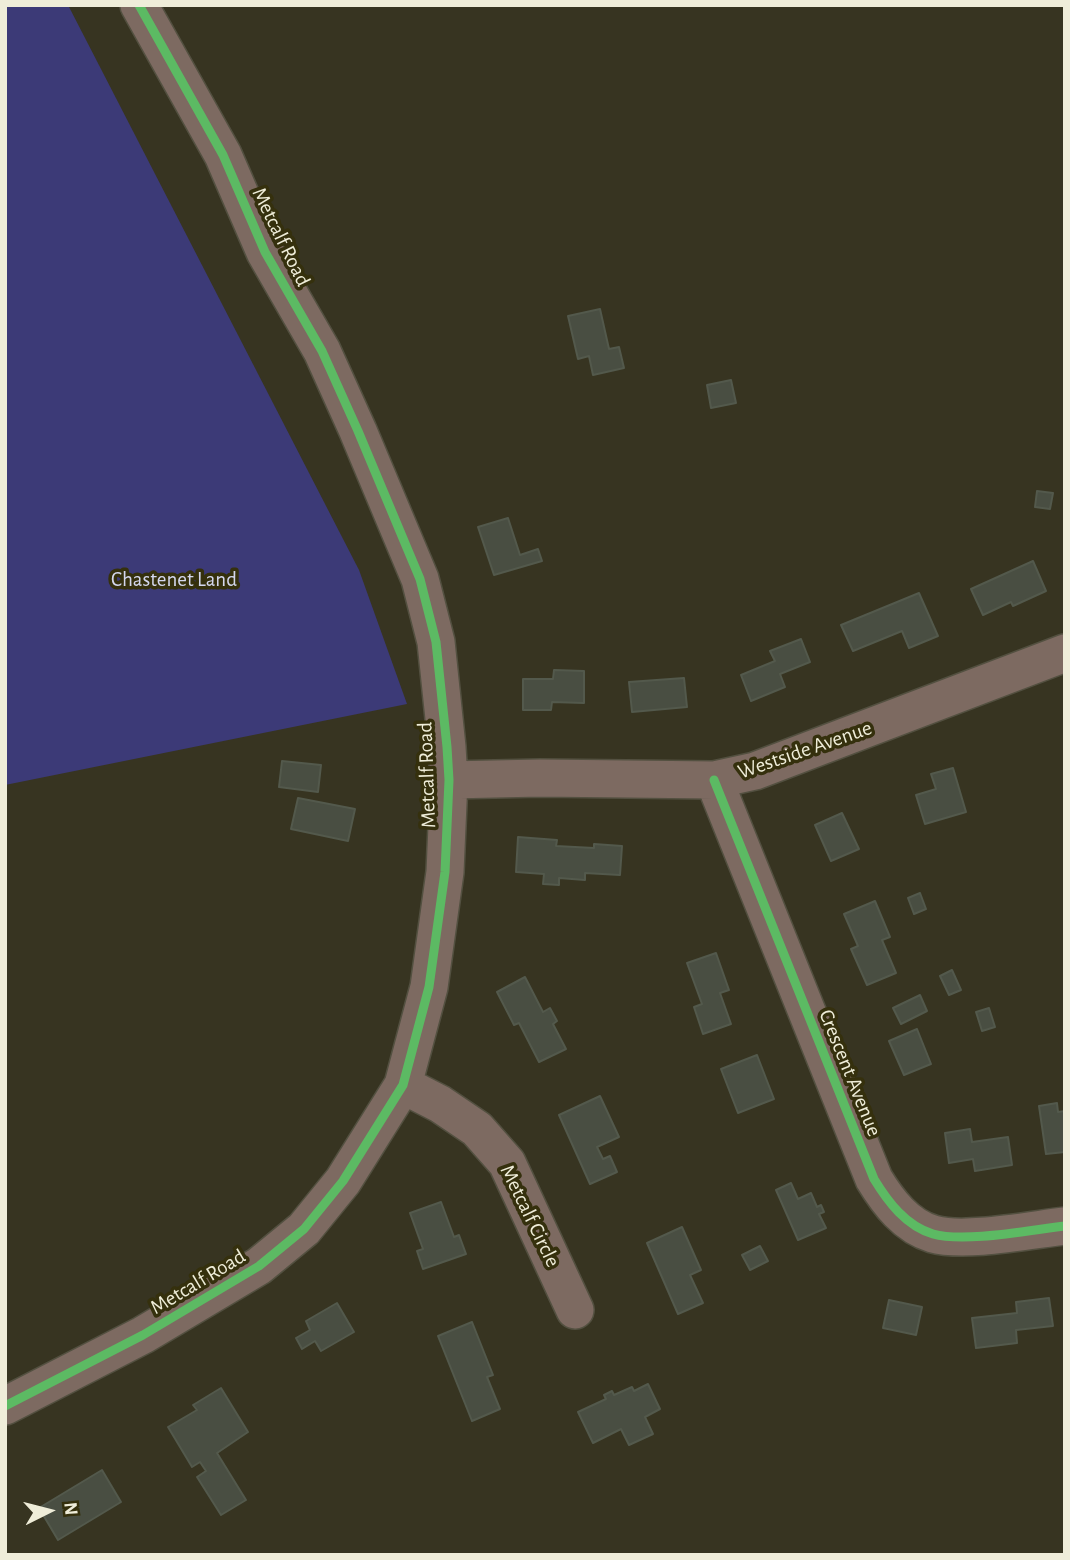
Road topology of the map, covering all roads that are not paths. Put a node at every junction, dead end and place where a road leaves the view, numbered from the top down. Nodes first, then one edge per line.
1 (139, 5) edge
2 (1065, 653) edge
3 (449, 780) junction
4 (714, 780) junction
5 (403, 1085) junction
6 (1065, 1226) edge
7 (575, 1310) dead end
8 (5, 1406) edge

1 - 3 street, Metcalf Road
2 - 4 street, Westside Avenue
3 - 4 street, Westside Avenue
3 - 5 street, Metcalf Road
4 - 6 street, Crescent Avenue
5 - 7 street, Metcalf Circle
5 - 8 street, Metcalf Road

